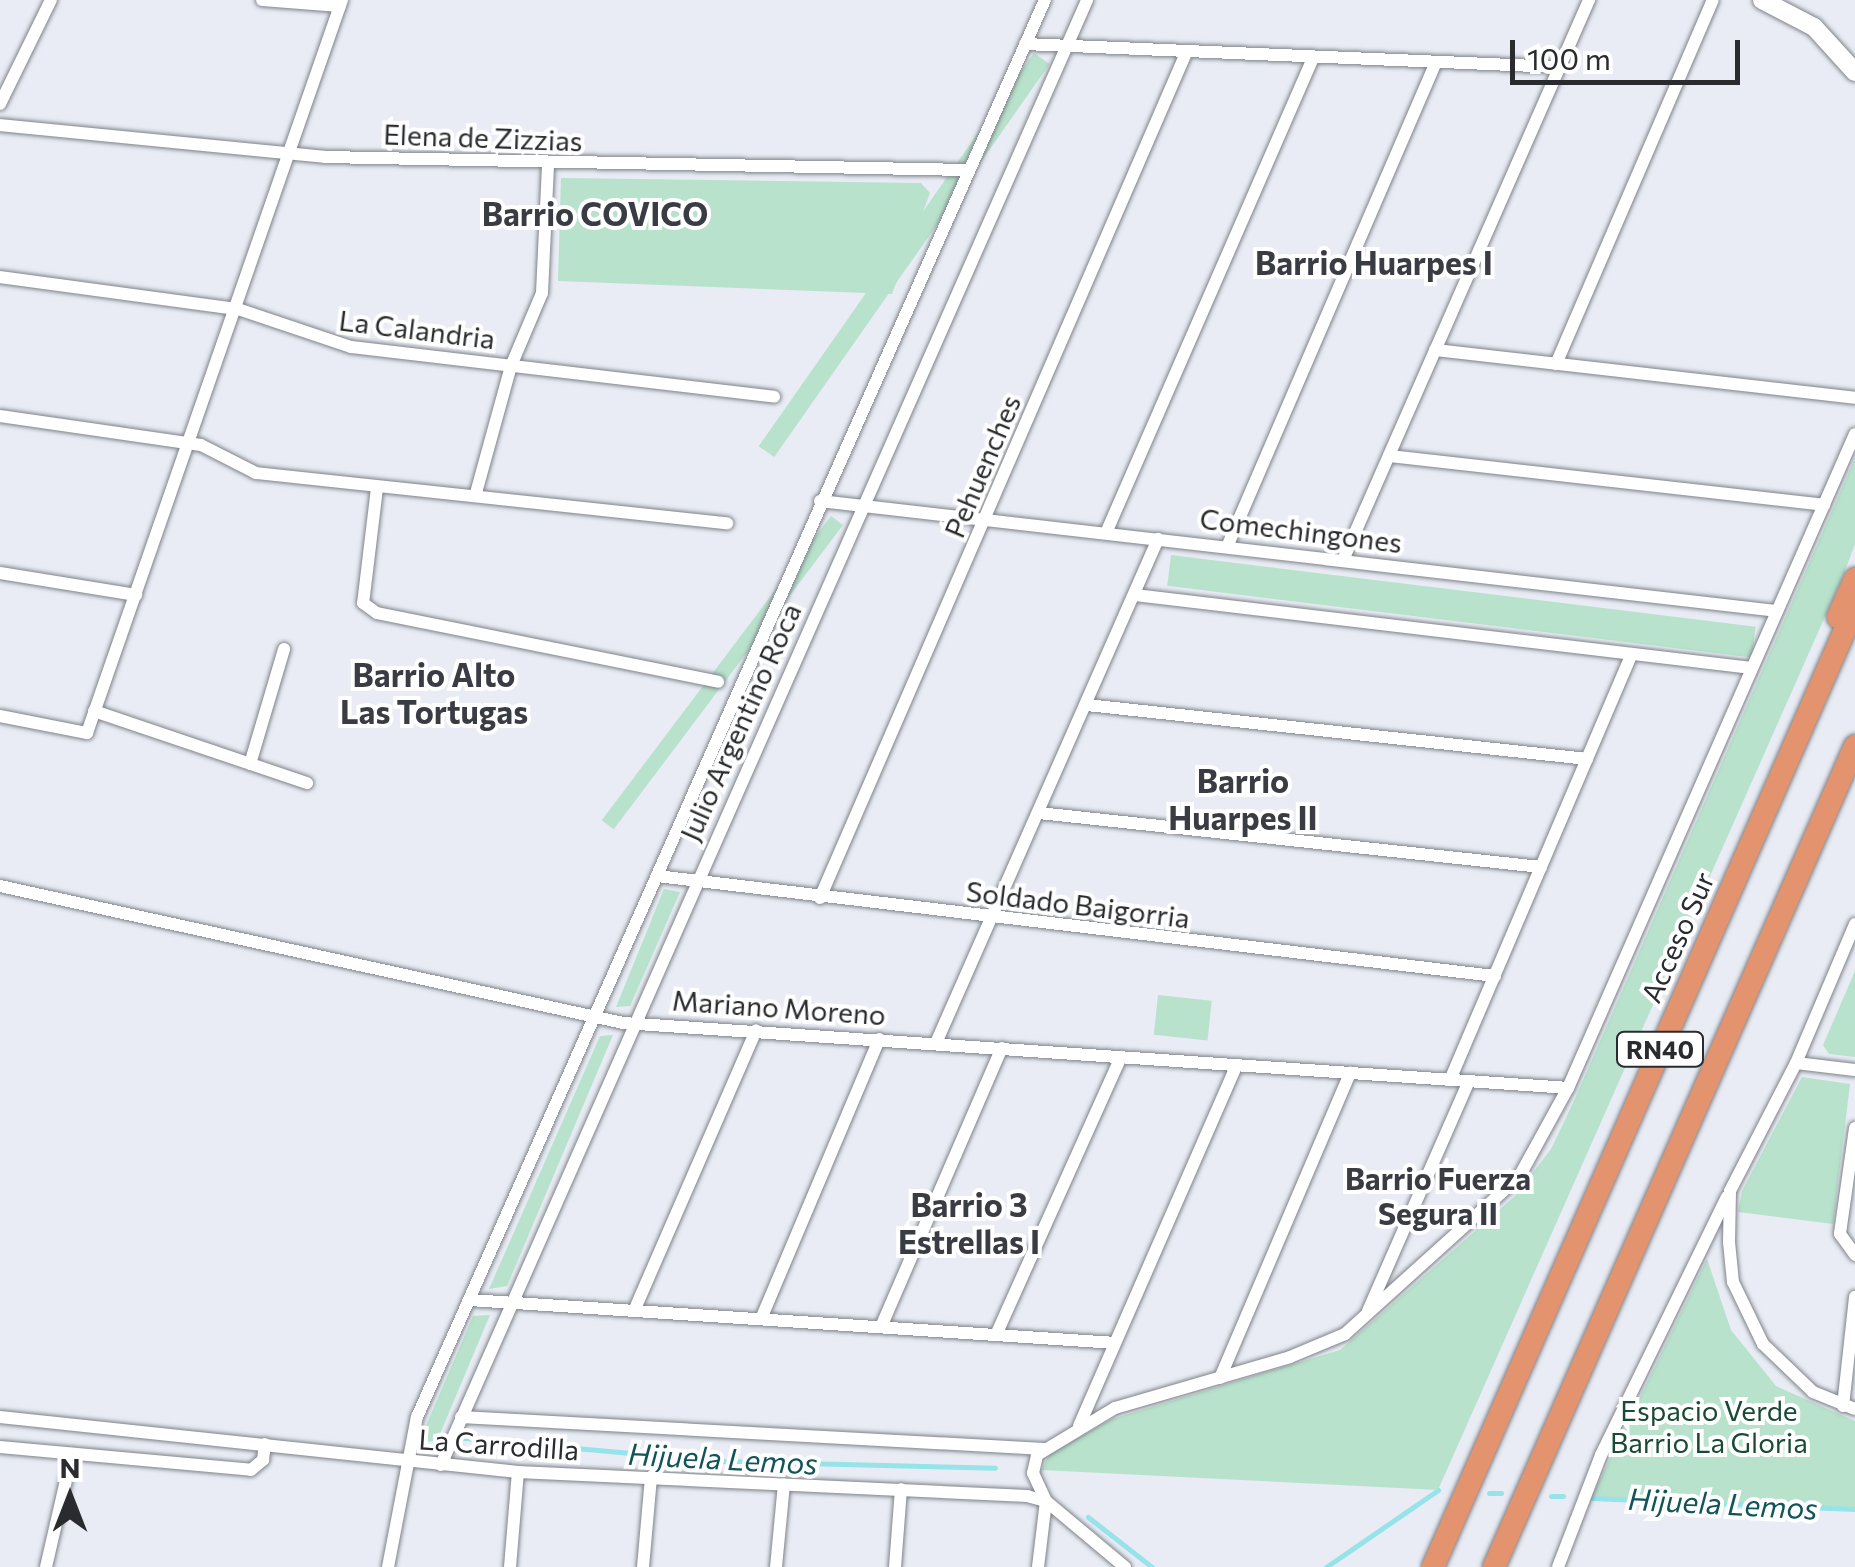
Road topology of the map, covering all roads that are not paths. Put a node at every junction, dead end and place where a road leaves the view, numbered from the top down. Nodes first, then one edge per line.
1 (52, 0) edge
2 (262, 0) edge
3 (1044, 0) edge
4 (1087, 0) edge
5 (1589, 0) edge
6 (1714, 0) edge
7 (1762, 0) edge
8 (342, 3) edge
9 (1024, 44) junction
10 (1066, 49) junction
11 (1186, 53) junction
12 (1313, 58) junction
13 (1436, 62) junction
14 (1558, 66) junction
15 (1855, 72) edge
16 (0, 104) edge
17 (0, 124) edge
18 (290, 152) junction
19 (548, 164) junction
20 (966, 170) junction
21 (0, 277) edge
22 (238, 309) junction
23 (1435, 350) junction
24 (1556, 364) junction
25 (512, 366) junction
26 (774, 397) dead end
27 (1855, 398) edge
28 (0, 416) edge
29 (1855, 434) edge
30 (188, 442) junction
31 (1388, 456) junction
32 (378, 488) junction
33 (476, 493) junction
34 (820, 500) junction
35 (864, 506) junction
36 (1824, 506) junction
37 (986, 520) junction
38 (727, 523) dead end
39 (1106, 533) junction
40 (1158, 538) junction
41 (1228, 547) junction
42 (1343, 560) junction
43 (0, 573) edge
44 (1855, 579) edge
45 (136, 595) junction
46 (1136, 595) junction
47 (1855, 606) edge
48 (1776, 611) junction
49 (284, 649) dead end
50 (1632, 654) junction
51 (1752, 668) junction
52 (718, 682) dead end
53 (1087, 705) junction
54 (94, 711) junction
55 (0, 716) edge
56 (1855, 746) edge
57 (1587, 759) junction
58 (250, 764) junction
59 (1855, 768) edge
60 (307, 783) dead end
61 (1040, 813) junction
62 (1806, 859) junction
63 (1541, 867) junction
64 (656, 876) junction
65 (696, 882) junction
66 (0, 886) edge
67 (820, 898) junction
68 (992, 920) junction
69 (1855, 924) edge
70 (1495, 976) junction
71 (594, 1020) junction
72 (637, 1022) junction
73 (756, 1030) junction
74 (879, 1039) junction
75 (936, 1043) junction
76 (1002, 1048) junction
77 (1121, 1057) junction
78 (1796, 1063) junction
79 (1237, 1065) junction
80 (1855, 1070) edge
81 (1350, 1073) junction
82 (1450, 1080) junction
83 (1469, 1082) junction
84 (1568, 1088) junction
85 (1855, 1128) edge
86 (1730, 1191) junction
87 (1595, 1201) junction
88 (1855, 1255) edge
89 (1855, 1296) edge
90 (470, 1300) junction
91 (512, 1303) junction
92 (634, 1311) junction
93 (1365, 1318) junction
94 (760, 1320) junction
95 (881, 1327) junction
96 (996, 1335) junction
97 (1115, 1343) junction
98 (1220, 1378) junction
99 (1849, 1407) edge
100 (460, 1417) junction
101 (0, 1418) edge
102 (1079, 1426) junction
103 (265, 1444) junction
104 (0, 1447) edge
105 (1044, 1449) junction
106 (72, 1454) junction
107 (403, 1462) junction
108 (440, 1466) junction
109 (518, 1472) junction
110 (651, 1478) junction
111 (784, 1484) junction
112 (901, 1489) junction
113 (1046, 1501) junction
114 (386, 1564) edge
115 (46, 1567) edge
116 (510, 1567) edge
117 (644, 1567) edge
118 (776, 1567) edge
119 (895, 1567) edge
120 (1038, 1567) edge
121 (1125, 1567) edge
122 (1433, 1567) edge
123 (1494, 1567) edge
124 (1558, 1567) edge

1 - 16 street
2 - 8 street
3 - 9 street, Julio Argentino Roca
4 - 10 street, Julio Argentino Roca
5 - 14 street
6 - 24 street
7 - 15 main road
8 - 18 street
9 - 10 street
9 - 20 street, Julio Argentino Roca
10 - 11 street
10 - 35 street, Julio Argentino Roca
11 - 12 street
11 - 37 street, Pehuenches
12 - 13 street
12 - 39 street
13 - 14 street
13 - 41 street
14 - 23 street
17 - 18 street, Elena de Zizzias
18 - 19 street, Elena de Zizzias
18 - 22 street
19 - 20 street, Elena de Zizzias
19 - 25 street
20 - 34 street, Julio Argentino Roca
21 - 22 street, La Calandria
22 - 25 street, La Calandria
22 - 30 street
23 - 24 street
23 - 31 street
24 - 27 street
25 - 26 street, La Calandria
25 - 33 street
28 - 30 street
29 - 36 street
30 - 32 street
30 - 45 street
31 - 36 street
31 - 42 street
32 - 33 street
32 - 52 street
33 - 38 street
34 - 35 street, Comechingones
34 - 64 street, Julio Argentino Roca
35 - 37 street, Comechingones
35 - 65 street, Julio Argentino Roca
36 - 48 street
37 - 39 street, Comechingones
37 - 67 street, Pehuenches
39 - 40 street, Comechingones
40 - 41 street, Comechingones
40 - 46 street
41 - 42 street, Comechingones
42 - 48 street, Comechingones
43 - 45 street
44 - 87 highway
45 - 54 street
46 - 50 street
46 - 53 street
47 - 87 highway, Acceso Sur / RN40
48 - 51 street
49 - 58 street
50 - 51 street
50 - 57 street
51 - 84 street
53 - 57 street
53 - 61 street
54 - 55 street
54 - 58 street
56 - 62 highway, RN40
57 - 63 street
58 - 60 street
59 - 62 highway
61 - 63 street
61 - 68 street
62 - 123 highway, RN40
63 - 70 street
64 - 65 street, Soldado Baigorria
64 - 71 street, Julio Argentino Roca
65 - 67 street, Soldado Baigorria
65 - 72 street, Julio Argentino Roca
66 - 71 street, Mariano Moreno
67 - 68 street, Soldado Baigorria
68 - 70 street, Soldado Baigorria
68 - 75 street
69 - 78 street
70 - 82 street
71 - 72 street, Mariano Moreno
71 - 90 street, Julio Argentino Roca
72 - 73 street, Mariano Moreno
72 - 91 street, Julio Argentino Roca
73 - 74 street, Mariano Moreno
73 - 92 street
74 - 75 street, Mariano Moreno
74 - 94 street
75 - 76 street, Mariano Moreno
76 - 77 street, Mariano Moreno
76 - 95 street
77 - 79 street, Mariano Moreno
77 - 96 street
78 - 80 street
78 - 86 street
79 - 81 street, Mariano Moreno
79 - 97 street
81 - 82 street, Mariano Moreno
81 - 98 street
82 - 83 street, Mariano Moreno
83 - 84 street, Mariano Moreno
83 - 93 street
84 - 93 street
85 - 88 street
86 - 99 street
86 - 124 street
87 - 122 highway, Acceso Sur / RN40
89 - 99 street
90 - 91 street
90 - 107 street, Julio Argentino Roca
91 - 92 street
91 - 100 street, Julio Argentino Roca
92 - 94 street
93 - 98 street
94 - 95 street
95 - 96 street
96 - 97 street
97 - 102 street
98 - 102 street
100 - 105 street, La Carrodilla
100 - 108 street, Julio Argentino Roca
101 - 103 street, La Carrodilla
102 - 105 street
103 - 106 street
103 - 107 street, La Carrodilla
104 - 106 street
105 - 113 street
106 - 115 street
107 - 108 street, La Carrodilla
107 - 114 street, Julio Argentino Roca
108 - 109 street, La Carrodilla
109 - 110 street, La Carrodilla
109 - 116 street
110 - 111 street, La Carrodilla
110 - 117 street
111 - 112 street, La Carrodilla
111 - 118 street
112 - 113 street, La Carrodilla
112 - 119 street
113 - 120 street
113 - 121 street

